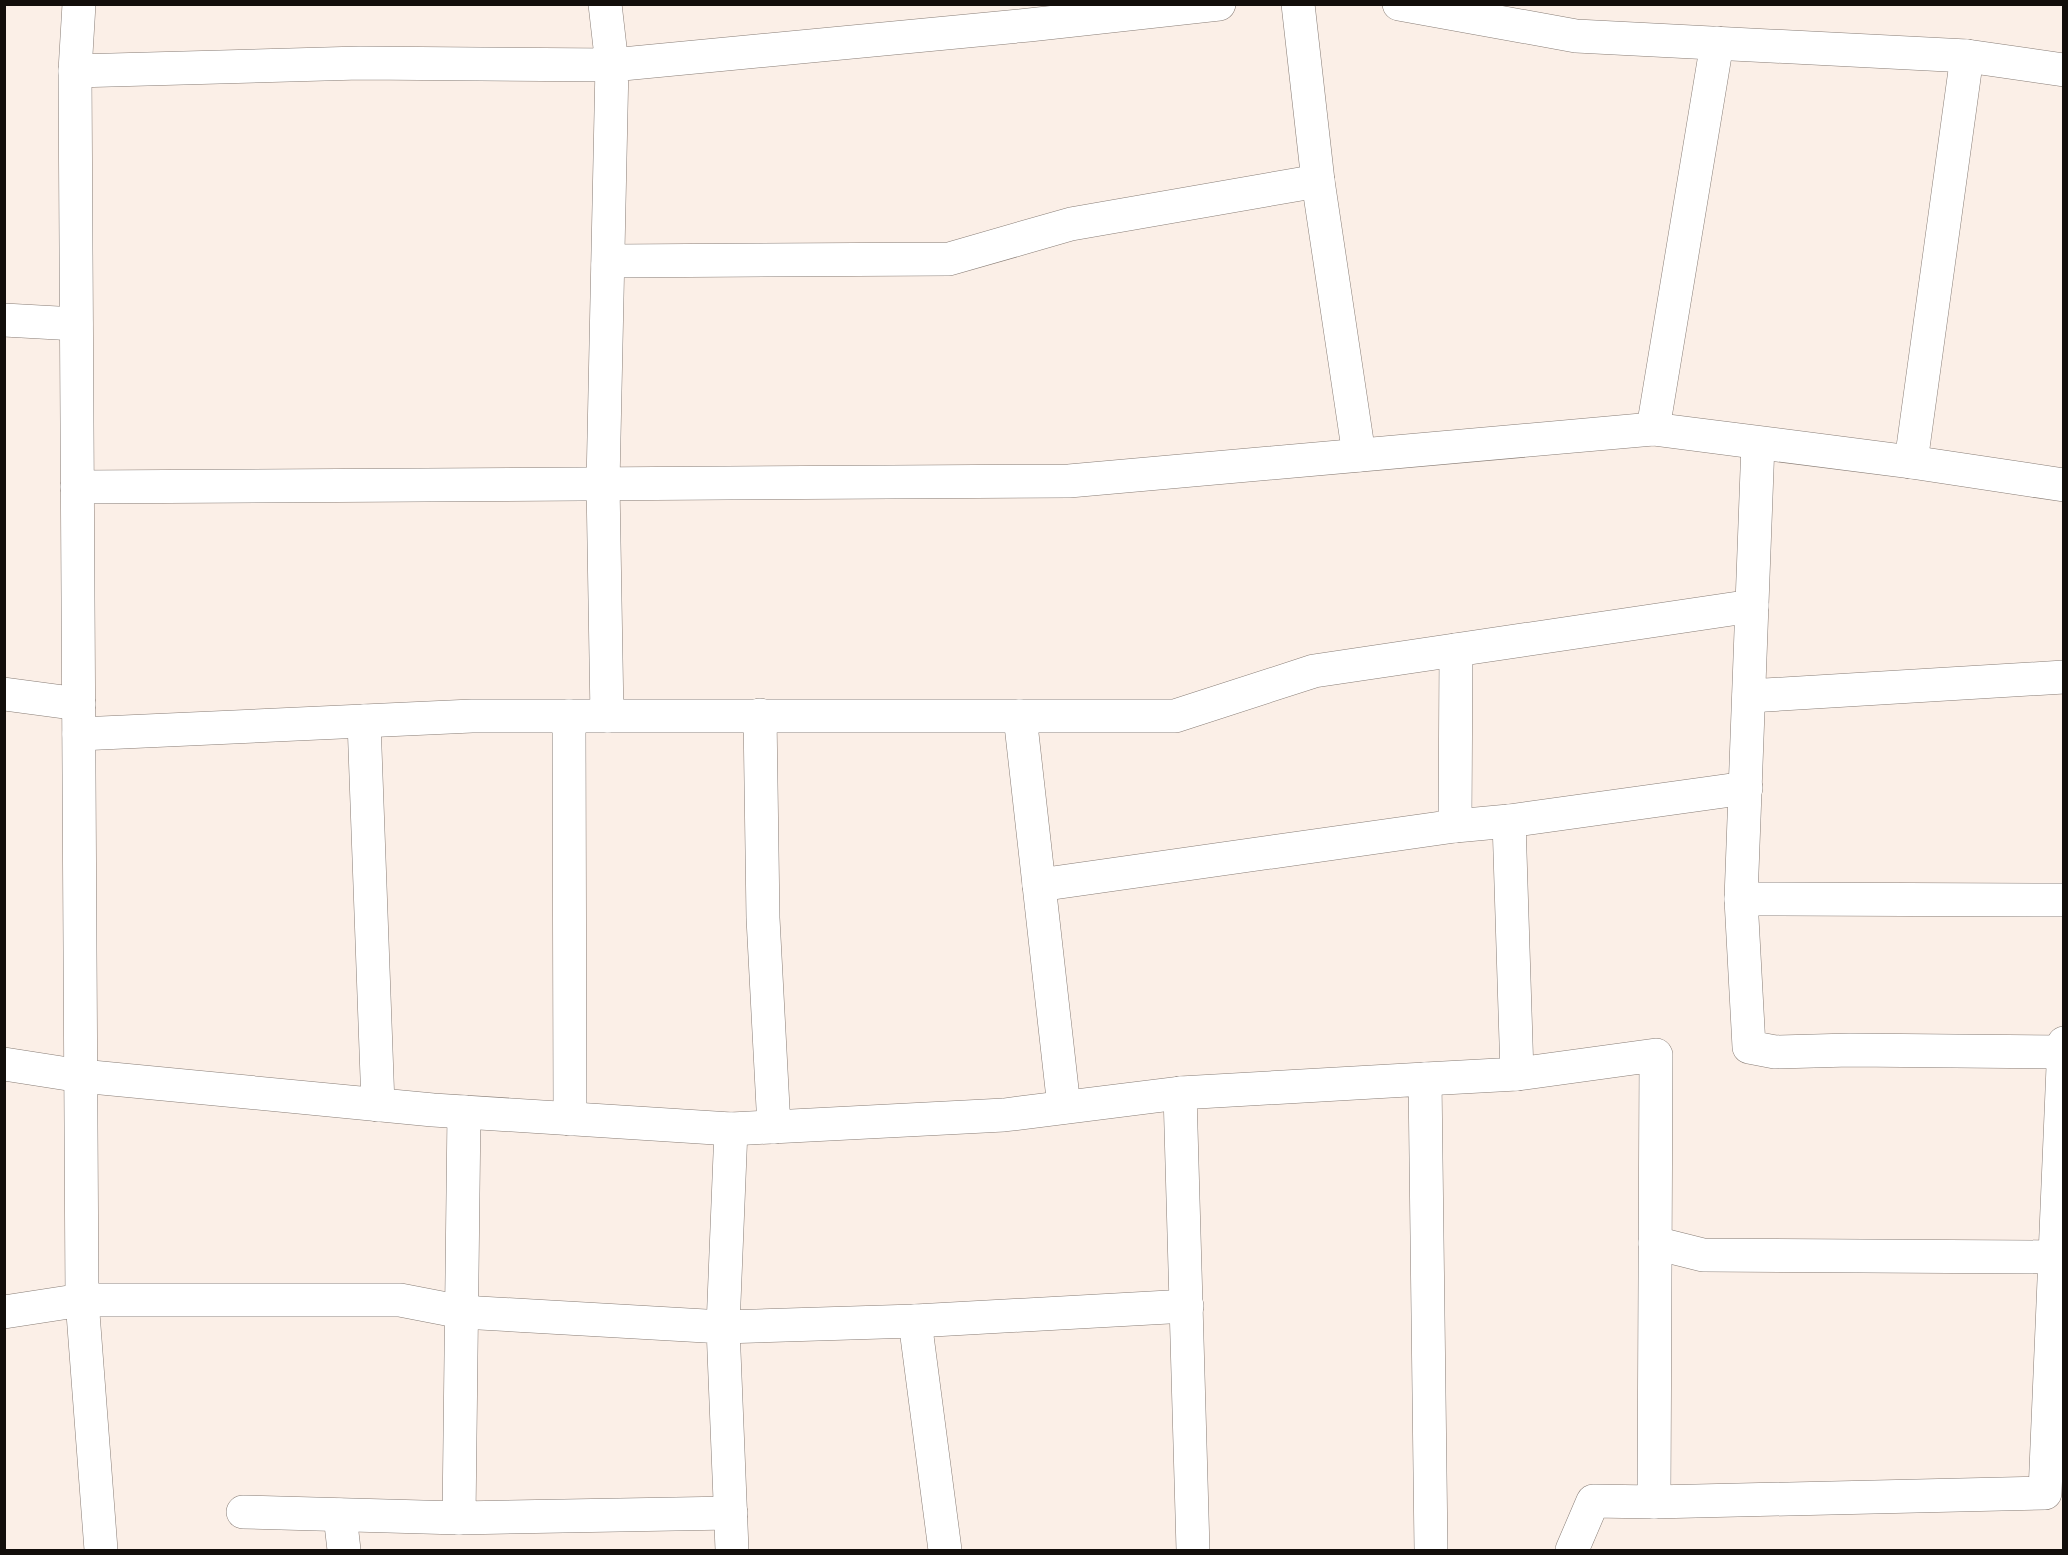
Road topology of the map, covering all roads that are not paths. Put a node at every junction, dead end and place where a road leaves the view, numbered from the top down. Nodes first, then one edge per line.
1 (79, 4) edge
2 (605, 4) edge
3 (1219, 4) edge
4 (1298, 4) edge
5 (1399, 4) edge
6 (1717, 43) junction
7 (1967, 56) junction
8 (612, 65) junction
9 (2064, 70) edge
10 (75, 71) junction
11 (1318, 182) junction
12 (608, 264) junction
13 (4, 320) edge
14 (76, 324) junction
15 (1653, 429) junction
16 (1758, 443) junction
17 (1359, 455) junction
18 (1911, 462) junction
19 (603, 484) junction
20 (2064, 485) edge
21 (77, 487) junction
22 (1752, 606) junction
23 (1456, 650) junction
24 (2064, 677) edge
25 (4, 694) edge
26 (1749, 696) junction
27 (760, 715) junction
28 (569, 716) junction
29 (607, 716) junction
30 (1020, 716) junction
31 (79, 719) junction
32 (364, 721) junction
33 (1746, 788) junction
34 (1509, 820) junction
35 (1455, 826) junction
36 (1039, 885) junction
37 (1741, 899) junction
38 (2064, 900) edge
39 (2064, 1043) edge
40 (2063, 1052) edge
41 (4, 1064) edge
42 (1517, 1074) junction
43 (81, 1076) junction
44 (1425, 1078) junction
45 (1180, 1093) junction
46 (378, 1105) junction
47 (1064, 1107) junction
48 (464, 1112) junction
49 (570, 1119) junction
50 (774, 1127) junction
51 (731, 1129) junction
52 (1655, 1243) junction
53 (2055, 1257) junction
54 (82, 1300) junction
55 (1187, 1306) junction
56 (4, 1312) edge
57 (462, 1312) junction
58 (915, 1321) junction
59 (723, 1327) junction
60 (2054, 1493) edge
61 (1654, 1502) junction
62 (243, 1512) dead end
63 (730, 1513) junction
64 (340, 1515) junction
65 (459, 1518) junction
66 (101, 1551) edge
67 (344, 1551) edge
68 (732, 1551) edge
69 (945, 1551) edge
70 (1193, 1551) edge
71 (1431, 1551) edge
72 (1572, 1551) edge

1 - 10 street
2 - 8 street
3 - 8 street
4 - 11 street
5 - 6 street
6 - 7 street
6 - 15 street
7 - 9 street
7 - 18 street
8 - 10 street
8 - 12 street
10 - 14 street
11 - 12 street
11 - 17 street
12 - 19 street
13 - 14 street
14 - 21 street
15 - 16 street
15 - 17 street
16 - 18 street
16 - 22 street
17 - 19 street
18 - 20 street
19 - 21 street
19 - 29 street
21 - 31 street
22 - 23 street
22 - 26 street
23 - 30 street
23 - 35 street
24 - 26 street
25 - 31 street
26 - 33 street
27 - 29 street
27 - 30 street
27 - 50 street
28 - 29 street
28 - 32 street
28 - 49 street
30 - 36 street
31 - 32 street
31 - 43 street
32 - 46 street
33 - 34 street
33 - 37 street
34 - 35 street
34 - 42 street
35 - 36 street
36 - 47 street
37 - 38 street
37 - 40 street
39 - 40 street
40 - 53 street
41 - 43 street
42 - 44 street
42 - 52 street
43 - 46 street
43 - 54 street
44 - 45 street
44 - 71 street
45 - 47 street
45 - 55 street
46 - 48 street
47 - 50 street
48 - 49 street
48 - 57 street
49 - 51 street
50 - 51 street
51 - 59 street
52 - 53 street
52 - 61 street
53 - 60 street
54 - 56 street
54 - 57 street
54 - 66 street
55 - 58 street
55 - 70 street
57 - 59 street
57 - 65 street
58 - 59 street
58 - 69 street
59 - 63 street
60 - 61 street
61 - 72 street
62 - 64 street
63 - 65 street
63 - 68 street
64 - 65 street
64 - 67 street

